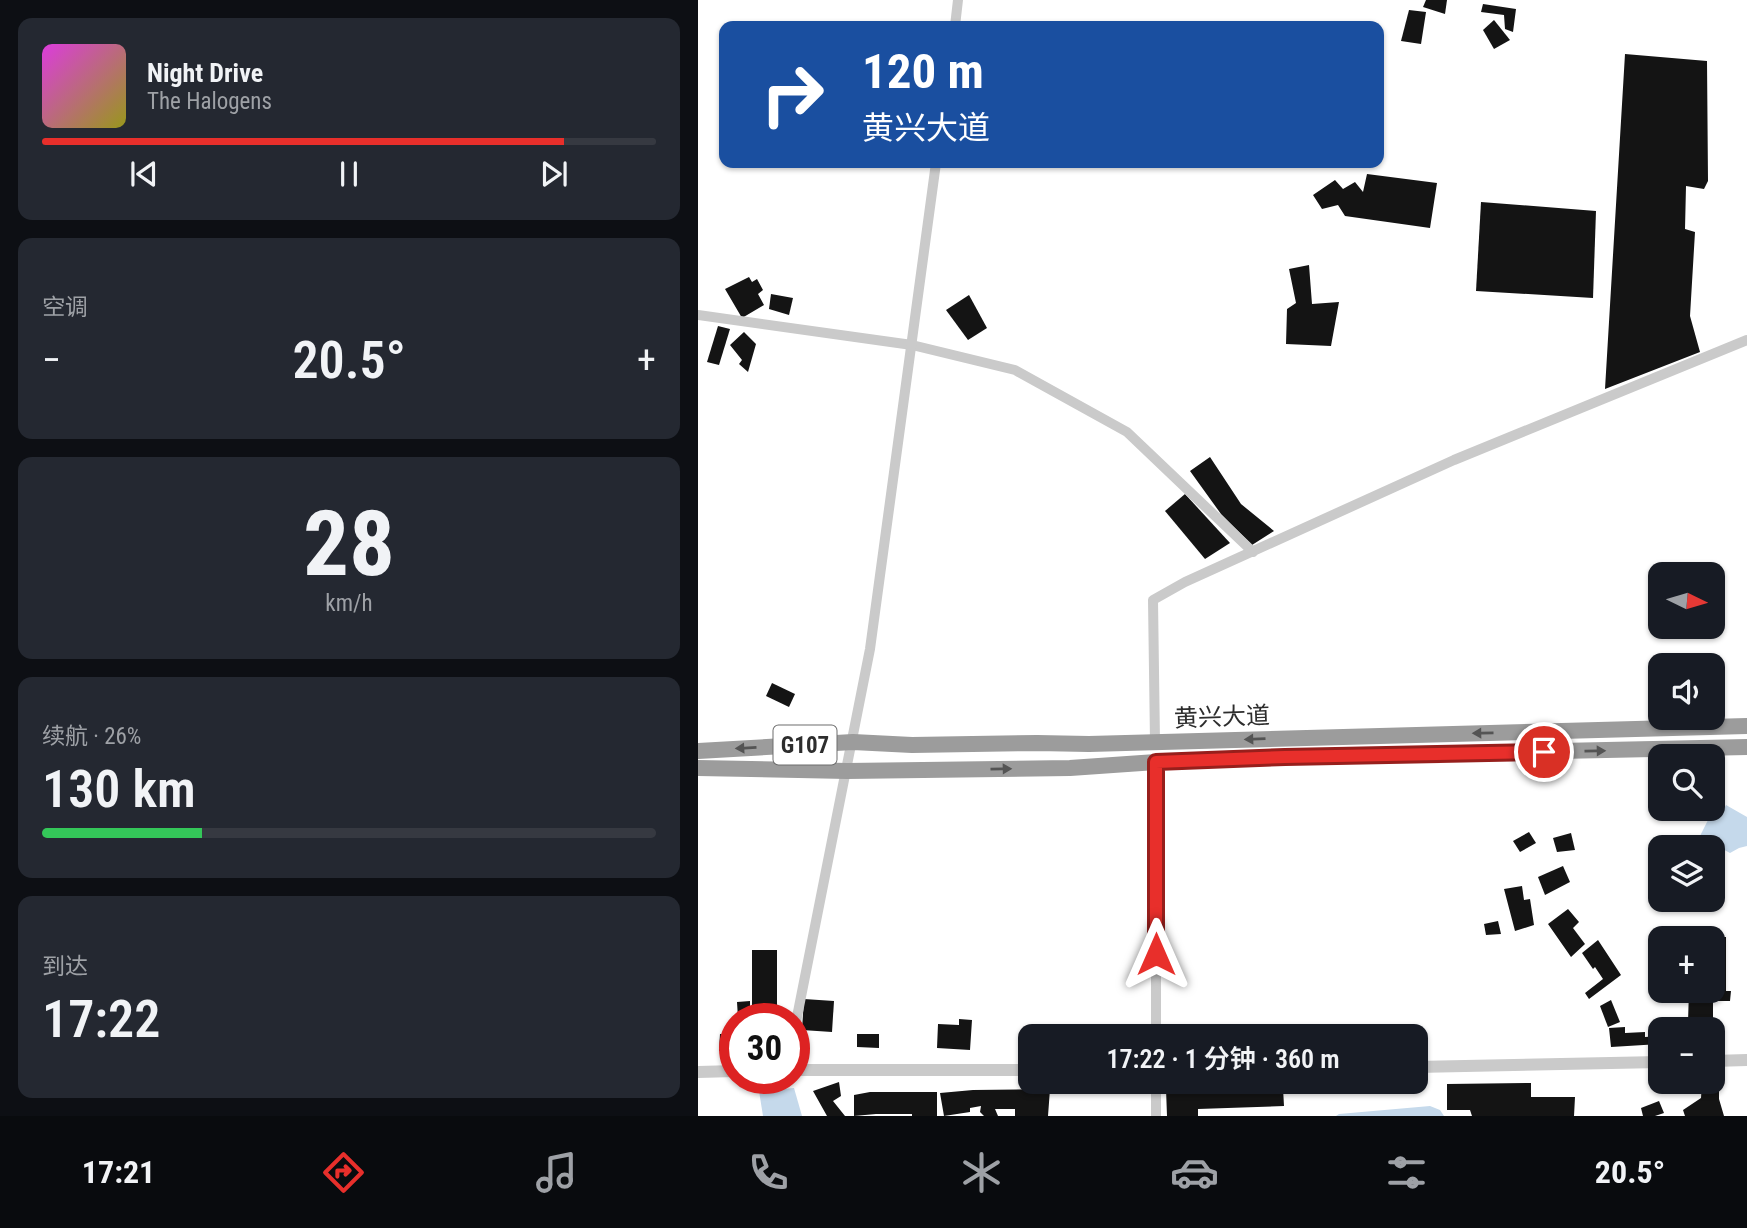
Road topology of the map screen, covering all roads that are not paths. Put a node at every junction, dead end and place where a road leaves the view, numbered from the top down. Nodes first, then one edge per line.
1 (958, 0) edge
2 (956, 21) edge
3 (935, 168) edge
4 (698, 315) edge
5 (1747, 340) edge
6 (912, 345) junction
7 (1253, 552) junction
8 (1747, 726) edge
9 (853, 742) junction
10 (1155, 742) junction
11 (957, 744) junction
12 (1747, 747) edge
13 (698, 751) edge
14 (1156, 762) junction
15 (698, 768) edge
16 (958, 770) junction
17 (847, 771) junction
18 (800, 1003) edge
19 (1156, 1024) edge
20 (1747, 1060) edge
21 (1725, 1061) edge
22 (1648, 1062) edge
23 (1428, 1067) edge
24 (810, 1070) edge
25 (1018, 1070) edge
26 (719, 1071) edge
27 (698, 1072) edge
28 (1156, 1094) edge
29 (1156, 1116) edge

1 - 2 street
3 - 6 street
4 - 6 street
5 - 7 street
6 - 7 street
6 - 9 street
7 - 10 street
8 -> 10 highway, 黄兴大道 / G107
9 - 11 highway, 黄兴大道 / G107
9 -> 13 highway, 黄兴大道 / G107
9 - 17 street
10 - 11 highway, 黄兴大道 / G107
11 - 16 highway
14 -> 12 highway, 黄兴大道 / G107
16 -> 14 highway, 黄兴大道 / G107
14 - 19 street
15 - 17 highway, 黄兴大道 / G107
16 - 17 highway, 黄兴大道 / G107
17 - 18 street
20 - 21 street
22 - 23 street
24 - 25 street
26 - 27 street
28 - 29 street

